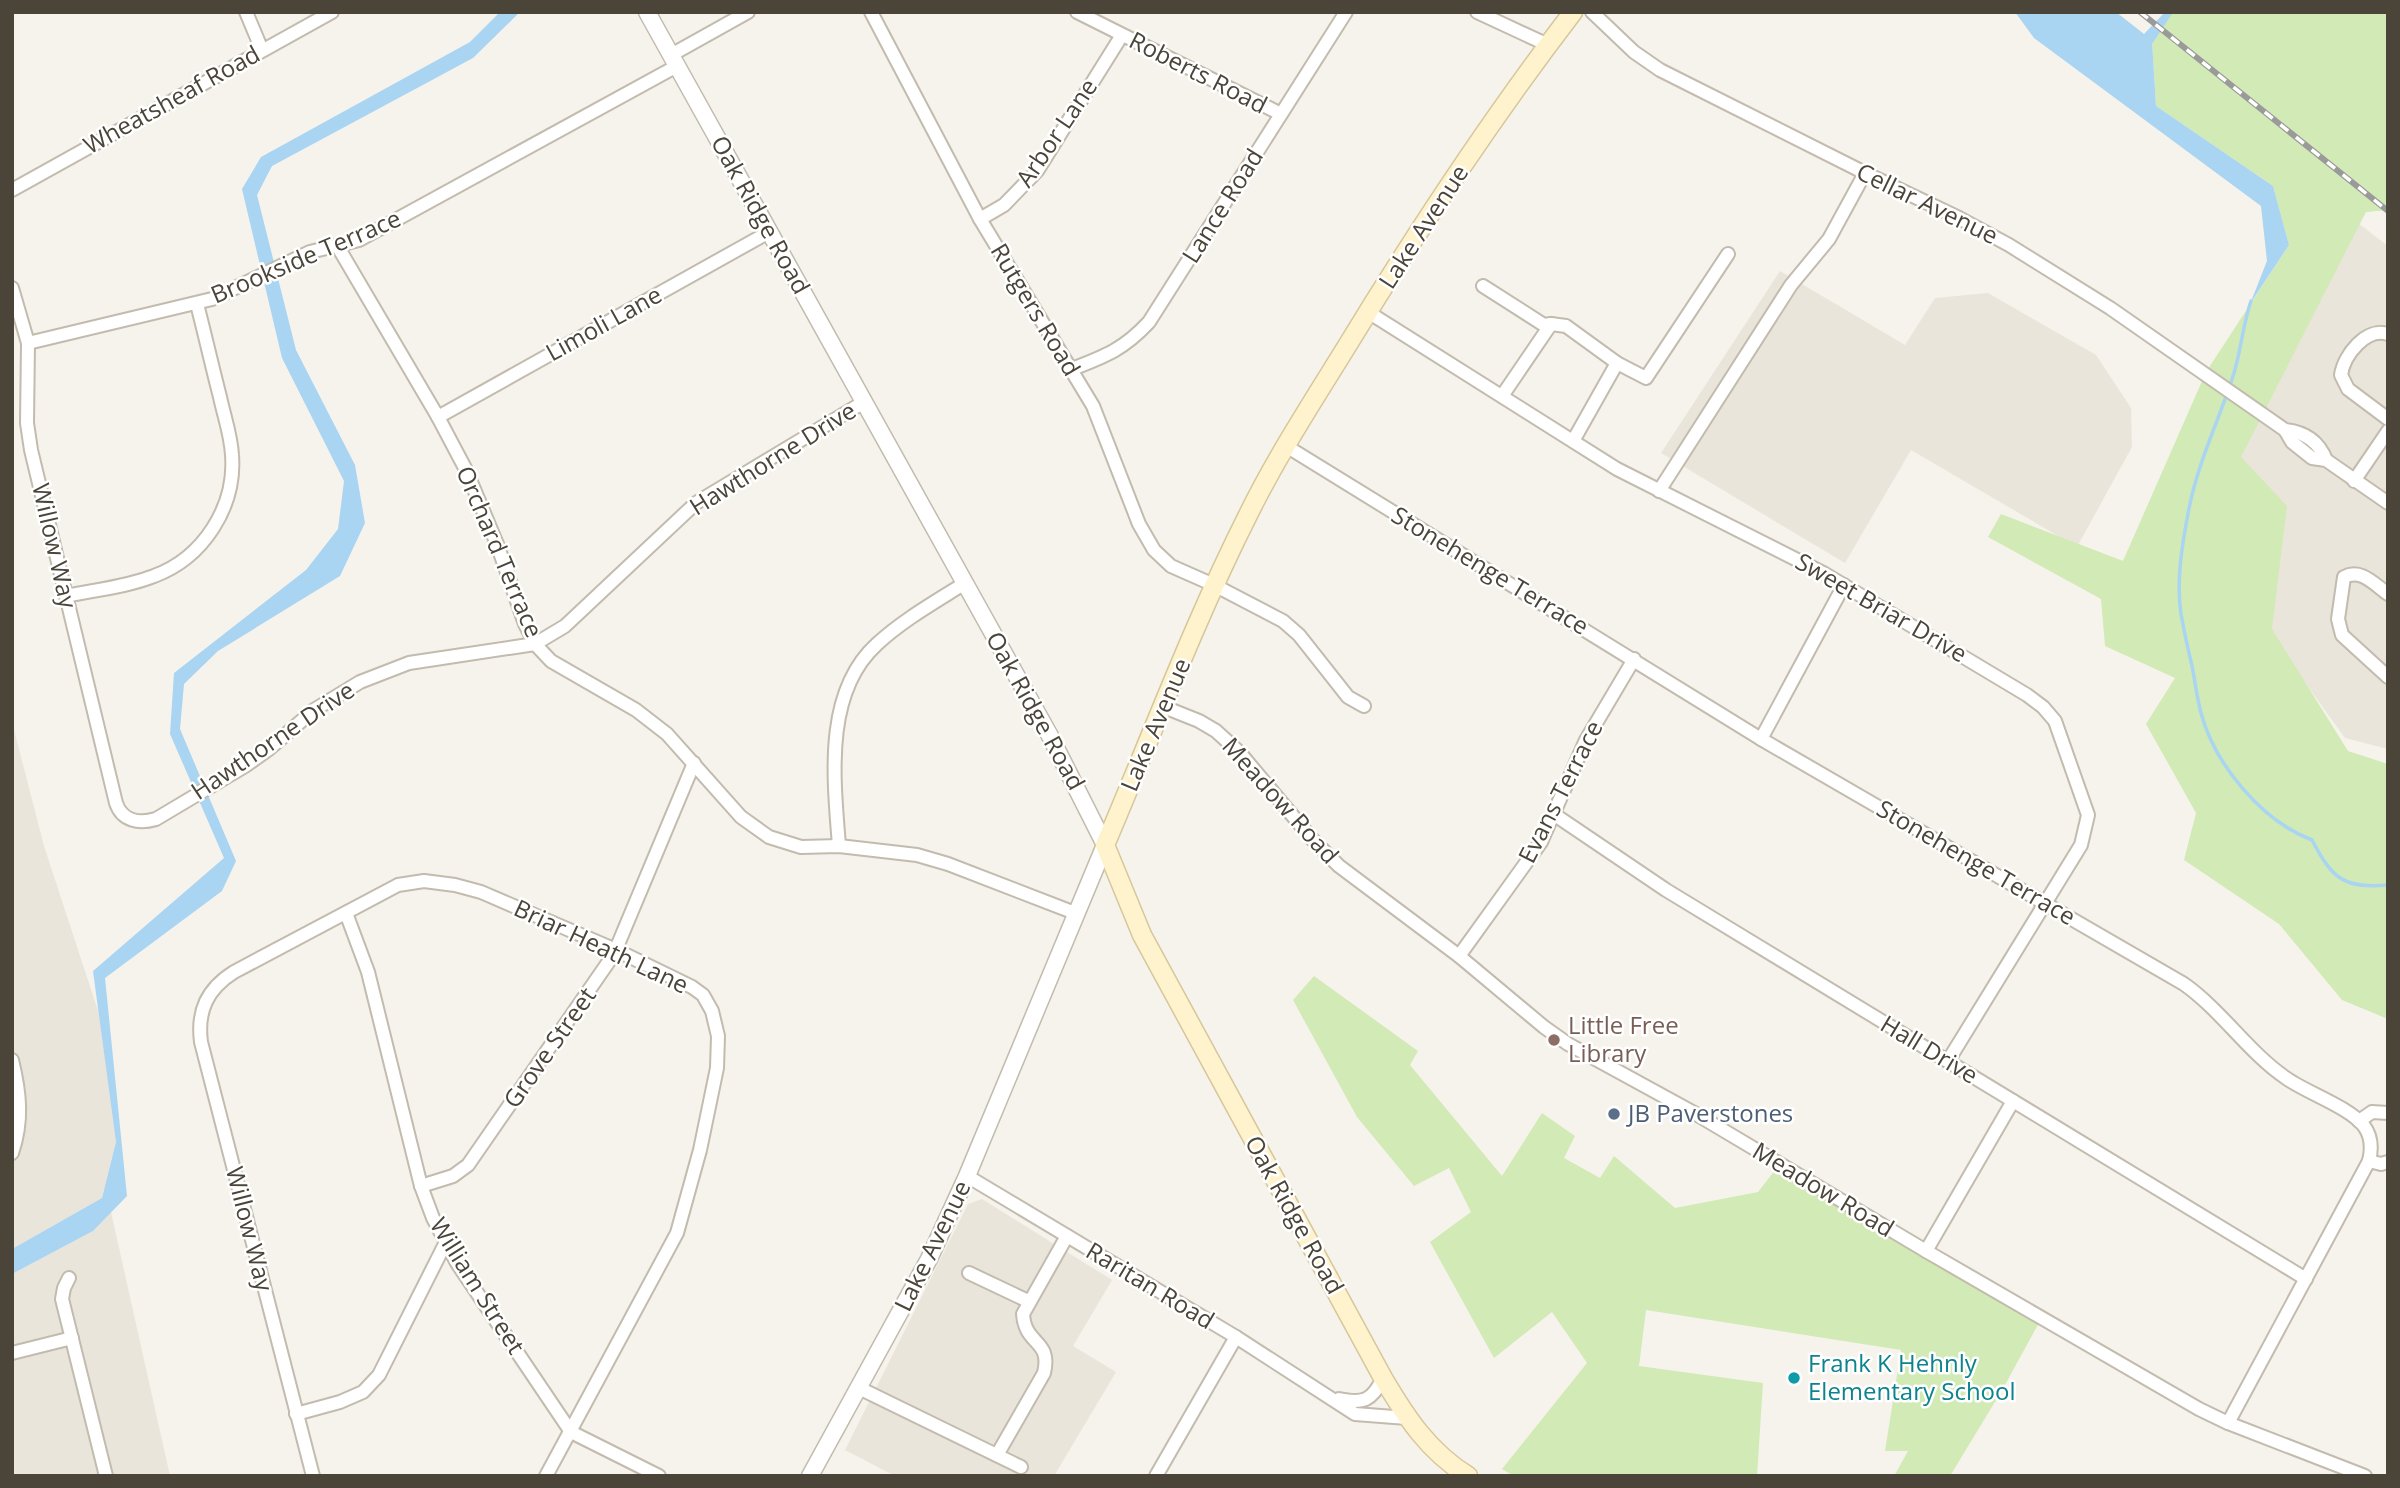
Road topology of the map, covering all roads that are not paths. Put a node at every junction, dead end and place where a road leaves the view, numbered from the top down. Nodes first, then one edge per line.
1 (246, 12) edge
2 (332, 12) edge
3 (648, 12) edge
4 (748, 12) edge
5 (872, 12) edge
6 (1077, 12) edge
7 (1346, 12) edge
8 (1477, 12) edge
9 (1573, 12) edge
10 (1592, 12) edge
11 (1122, 35) junction
12 (1548, 45) junction
13 (262, 50) junction
14 (674, 61) junction
15 (1281, 114) junction
16 (1865, 173) junction
17 (12, 190) edge
18 (980, 219) junction
19 (769, 232) junction
20 (338, 247) junction
21 (1728, 254) dead end
22 (1483, 286) dead end
23 (12, 288) edge
24 (197, 304) junction
25 (1368, 312) junction
26 (1552, 324) junction
27 (2388, 334) edge
28 (29, 343) junction
29 (1617, 363) junction
30 (1072, 369) junction
31 (1502, 396) junction
32 (864, 402) junction
33 (438, 417) junction
34 (2388, 419) edge
35 (2388, 431) edge
36 (1573, 441) junction
37 (1286, 446) junction
38 (2354, 481) junction
39 (1660, 491) junction
40 (2388, 503) edge
41 (965, 583) junction
42 (1214, 585) junction
43 (1844, 585) junction
44 (2388, 594) edge
45 (65, 596) junction
46 (76, 639) joint
47 (535, 644) junction
48 (1634, 659) junction
49 (2388, 677) edge
50 (1364, 706) dead end
51 (1164, 708) junction
52 (1761, 739) junction
53 (694, 763) junction
54 (1555, 815) junction
55 (1105, 845) junction
56 (839, 846) junction
57 (2045, 903) junction
58 (346, 913) junction
59 (1075, 913) junction
60 (616, 950) junction
61 (1459, 956) junction
62 (216, 985) joint
63 (12, 1060) edge
64 (1948, 1061) junction
65 (2013, 1101) junction
66 (2388, 1113) edge
67 (2359, 1121) junction
68 (12, 1153) edge
69 (2369, 1161) junction
70 (2388, 1162) edge
71 (967, 1176) junction
72 (421, 1186) junction
73 (1067, 1236) junction
74 (446, 1242) junction
75 (1926, 1251) junction
76 (969, 1273) dead end
77 (69, 1278) dead end
78 (2306, 1279) junction
79 (1028, 1301) junction
80 (1236, 1337) junction
81 (72, 1338) junction
82 (12, 1353) edge
83 (1383, 1378) junction
84 (859, 1388) junction
85 (1332, 1397) junction
86 (296, 1414) junction
87 (1407, 1418) junction
88 (2228, 1423) junction
89 (571, 1432) junction
90 (997, 1455) junction
91 (1021, 1467) dead end
92 (106, 1476) edge
93 (313, 1476) edge
94 (546, 1476) edge
95 (659, 1476) edge
96 (810, 1476) edge
97 (1156, 1476) edge
98 (1468, 1476) edge
99 (2365, 1476) edge

1 - 13 street
2 - 13 street, Wheatsheaf Road
3 - 14 street, Oak Ridge Road
4 - 14 street, Brookside Terrace
5 - 18 street, Rutgers Road
6 - 11 street, Roberts Road
7 - 15 street, Lance Road
8 - 12 street
9 - 12 main road, Lake Avenue
10 - 16 street, Cellar Avenue
11 - 15 street, Roberts Road
11 - 18 street, Arbor Lane
12 - 25 main road, Lake Avenue
13 - 17 street, Wheatsheaf Road
14 - 19 street, Oak Ridge Road
14 - 20 street, Brookside Terrace
15 - 30 street, Lance Road
16 - 38 street, Cellar Avenue
16 - 39 street
18 - 30 street, Rutgers Road
19 - 32 street, Oak Ridge Road
19 - 33 street, Limoli Lane
20 - 24 street, Brookside Terrace
20 - 33 street, Orchard Terrace
21 - 29 street
22 - 26 street
23 - 28 street, Willow Way
24 - 28 street, Brookside Terrace
24 - 45 street
25 - 31 street, Sweet Briar Drive
25 - 37 main road, Lake Avenue
26 - 29 street
26 - 31 street
27 - 34 street
28 - 45 street, Willow Way
29 - 36 street
30 - 42 street, Rutgers Road
31 - 36 street, Sweet Briar Drive
32 - 41 street, Oak Ridge Road
32 - 47 street, Hawthorne Drive
33 - 47 street, Orchard Terrace
35 - 38 street
36 - 39 street, Sweet Briar Drive
37 - 42 main road, Lake Avenue
37 - 48 street, Stonehenge Terrace
38 - 40 street, Cellar Avenue
39 - 43 street, Sweet Briar Drive
41 - 55 street, Oak Ridge Road
41 - 56 street
42 - 50 street, Rutgers Road
42 - 51 main road, Lake Avenue
43 - 52 street
43 - 57 street, Sweet Briar Drive
44 - 49 street
45 - 46 street, Willow Way
46 - 47 street, Hawthorne Drive
47 - 53 street, Orchard Terrace
48 - 52 street, Stonehenge Terrace
48 - 54 street, Evans Terrace
51 - 55 main road, Lake Avenue
51 - 61 street, Meadow Road
52 - 57 street, Stonehenge Terrace
53 - 56 street, Orchard Terrace
53 - 60 street, Grove Street
54 - 61 street, Evans Terrace
54 - 64 street, Hall Drive
55 - 59 street, Lake Avenue
55 - 83 main road, Oak Ridge Road
56 - 59 street, Orchard Terrace
57 - 64 street, Sweet Briar Drive
57 - 67 street, Stonehenge Terrace
58 - 60 street, Briar Heath Lane
58 - 62 street, Briar Heath Lane
58 - 72 street, William Street
59 - 71 street, Lake Avenue
60 - 72 street, Grove Street
60 - 89 street, Briar Heath Lane
61 - 75 street, Meadow Road
62 - 86 street, Willow Way
63 - 68 street
64 - 65 street, Hall Drive
65 - 75 street
65 - 78 street, Hall Drive
66 - 67 street
67 - 69 street
69 - 70 street
69 - 78 street
71 - 73 street, Raritan Road
71 - 84 street, Lake Avenue
72 - 74 street, William Street
73 - 79 street
73 - 80 street, Raritan Road
74 - 86 street
74 - 89 street, William Street
75 - 88 street, Meadow Road
76 - 79 street
77 - 81 street
78 - 88 street
79 - 90 street
80 - 85 street, Raritan Road
80 - 97 street
81 - 82 street
81 - 92 street
83 - 85 street, Raritan Road
83 - 87 main road, Oak Ridge Road
84 - 90 street
84 - 96 street, Lake Avenue
85 - 87 street, Raritan Road
86 - 93 street, Willow Way
87 - 98 main road
88 - 99 street, Meadow Road
89 - 94 street, Briar Heath Lane
89 - 95 street, William Street
90 - 91 street

